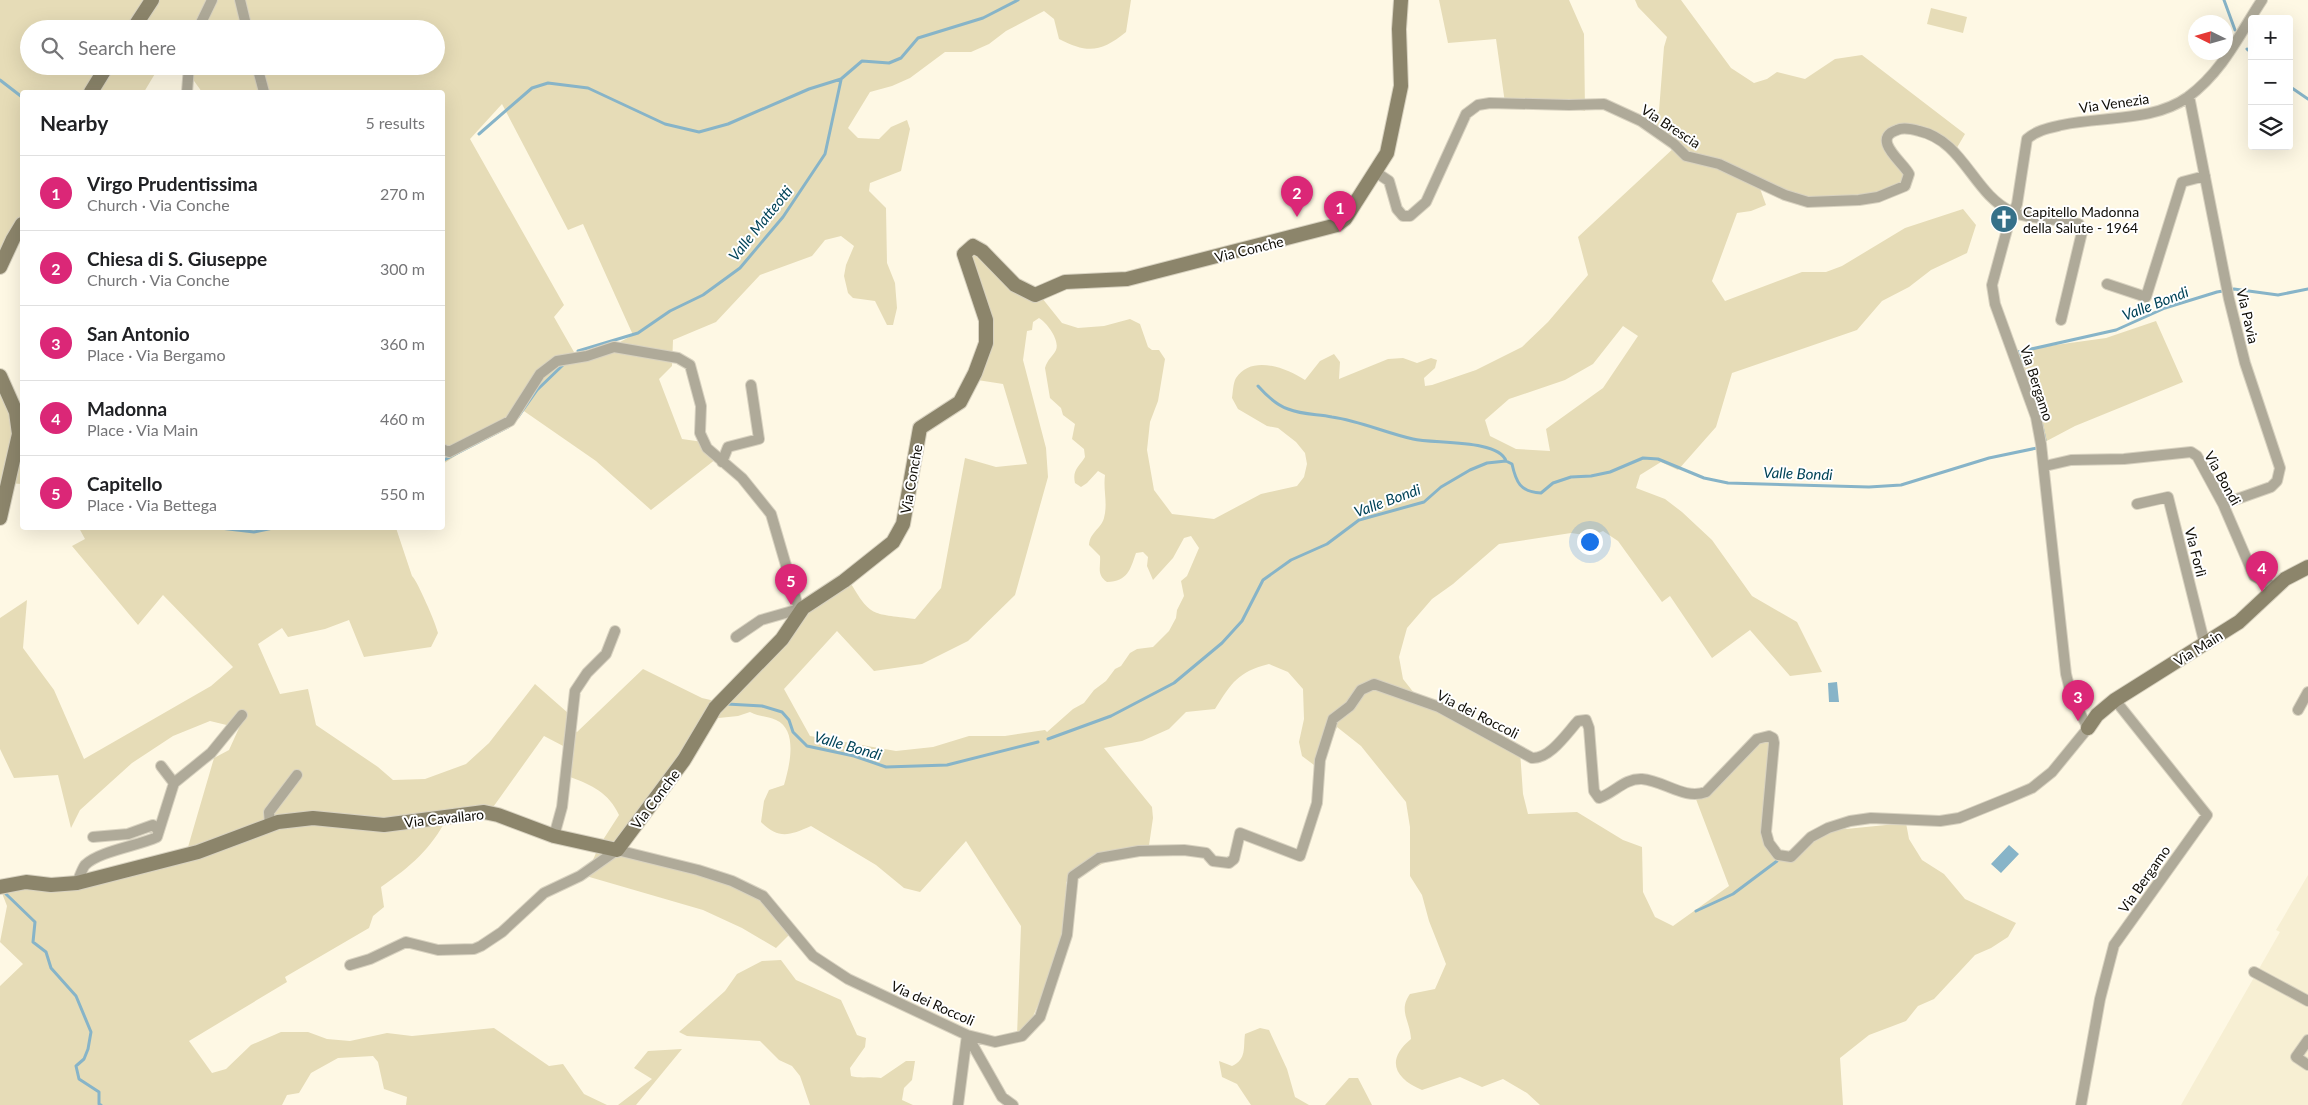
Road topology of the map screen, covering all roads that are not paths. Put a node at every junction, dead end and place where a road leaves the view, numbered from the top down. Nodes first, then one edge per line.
1 (152, 0) edge
2 (212, 0) edge
3 (240, 0) edge
4 (1401, 0) edge
5 (2262, 0) edge
6 (138, 20) edge
7 (202, 20) edge
8 (245, 20) edge
9 (101, 75) edge
10 (188, 75) edge
11 (259, 75) edge
12 (92, 90) edge
13 (187, 90) edge
14 (263, 90) edge
15 (2189, 96) junction
16 (1377, 173) junction
17 (2205, 176) junction
18 (2013, 213) junction
19 (20, 227) edge
20 (0, 267) edge
21 (2107, 284) dead end
22 (2061, 320) dead end
23 (0, 376) edge
24 (751, 385) dead end
25 (445, 450) edge
26 (722, 462) junction
27 (2045, 466) junction
28 (2136, 504) dead end
29 (2223, 504) junction
30 (0, 518) edge
31 (2308, 567) edge
32 (2276, 588) junction
33 (804, 608) junction
34 (615, 631) dead end
35 (736, 636) dead end
36 (2205, 645) junction
37 (2308, 692) edge
38 (2115, 700) junction
39 (2298, 710) dead end
40 (242, 715) dead end
41 (2088, 728) junction
42 (161, 766) dead end
43 (297, 776) dead end
44 (174, 783) junction
45 (270, 825) junction
46 (159, 831) junction
47 (554, 836) junction
48 (94, 837) dead end
49 (617, 850) junction
50 (77, 883) junction
51 (0, 888) edge
52 (350, 965) dead end
53 (2254, 972) dead end
54 (2308, 1001) edge
55 (967, 1035) junction
56 (2308, 1040) edge
57 (2308, 1065) edge
58 (958, 1105) edge
59 (1013, 1105) edge
60 (2081, 1105) edge

1 - 6 street
2 - 7 street
3 - 8 street
4 - 16 street, Via Conche
5 - 15 street, Via Venezia
9 - 12 street
10 - 13 street
11 - 14 street
15 - 17 street, Via Pavia
15 - 18 street, Via Venezia
16 - 18 street, Via Brescia
16 - 33 street, Via Conche
17 - 21 street
17 - 29 street, Via Pavia
18 - 22 street
18 - 27 street, Via Bergamo
19 - 20 street
23 - 30 street
24 - 26 street
25 - 26 street
26 - 33 street
27 - 29 street, Via Bondi
27 - 41 street, Via Bergamo
28 - 36 street, Via Forlì
29 - 32 street, Via Bondi
31 - 32 street, Via Main
32 - 36 street, Via Main
33 - 35 street
33 - 49 street, Via Conche
34 - 47 street
36 - 38 street, Via Main
37 - 39 street
38 - 41 street, Via Main
38 - 60 street, Via Bergamo
40 - 44 street
41 - 55 street, Via dei Roccoli
42 - 44 street
43 - 45 street
44 - 46 street
45 - 47 street, Via Cavallaro
45 - 50 street, Via Cavallaro
46 - 48 street
46 - 50 street
47 - 49 street, Via Cavallaro
49 - 52 street
49 - 55 street, Via dei Roccoli
50 - 51 street, Via Cavallaro
53 - 54 street
55 - 58 street
55 - 59 street
56 - 57 street

